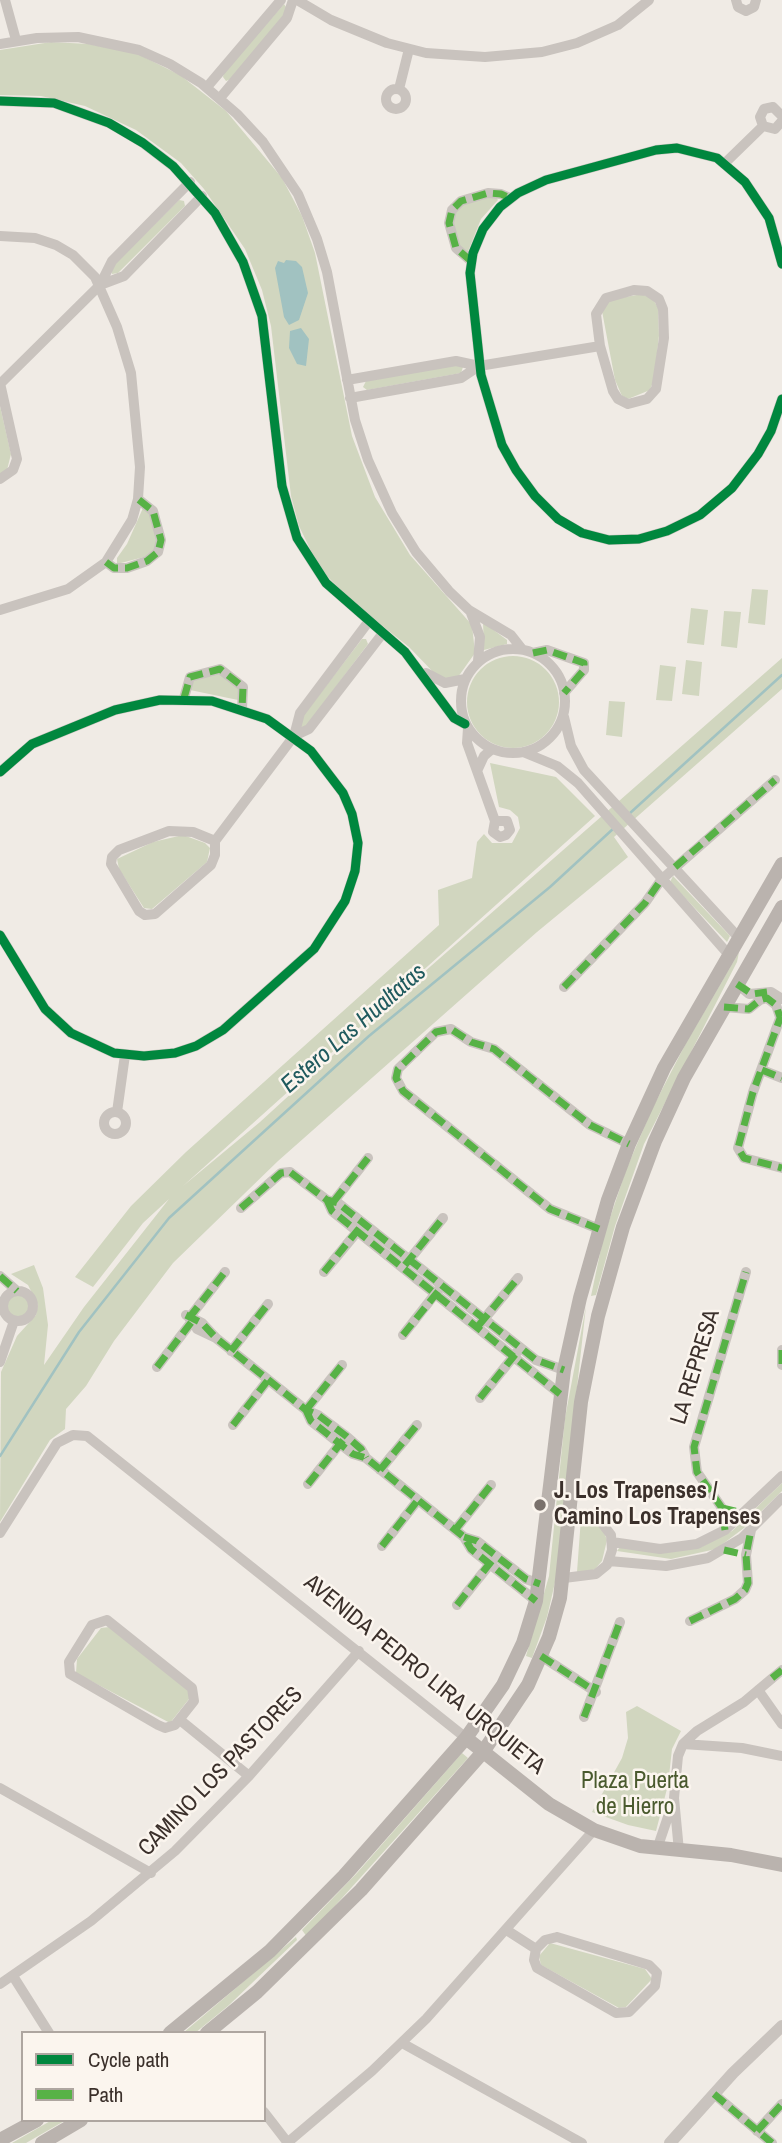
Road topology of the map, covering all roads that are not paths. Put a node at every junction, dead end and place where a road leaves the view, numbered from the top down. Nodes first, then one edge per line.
1 (5, 0) edge
2 (281, 0) edge
3 (295, 0) edge
4 (649, 0) edge
5 (736, 0) edge
6 (756, 0) edge
7 (16, 40) junction
8 (0, 44) edge
9 (409, 49) junction
10 (207, 87) junction
11 (399, 89) dead end
12 (220, 98) junction
13 (0, 101) edge
14 (782, 118) edge
15 (763, 126) junction
16 (725, 163) junction
17 (190, 182) junction
18 (202, 196) junction
19 (510, 198) junction
20 (0, 236) edge
21 (471, 261) junction
22 (782, 264) edge
23 (100, 285) junction
24 (600, 346) junction
25 (479, 366) junction
26 (347, 380) junction
27 (0, 383) edge
28 (350, 398) junction
29 (782, 399) edge
30 (0, 479) edge
31 (138, 499) junction
32 (106, 562) junction
33 (0, 610) edge
34 (469, 610) junction
35 (369, 621) junction
36 (383, 633) junction
37 (522, 649) junction
38 (533, 653) junction
39 (478, 662) junction
40 (420, 668) junction
41 (465, 679) junction
42 (564, 692) junction
43 (184, 698) junction
44 (242, 709) junction
45 (564, 713) junction
46 (466, 726) junction
47 (294, 736) junction
48 (492, 749) junction
49 (523, 752) junction
50 (478, 769) junction
51 (0, 772) edge
52 (775, 780) dead end
53 (495, 821) dead end
54 (215, 841) junction
55 (782, 864) edge
56 (675, 867) junction
57 (661, 880) junction
58 (782, 907) edge
59 (0, 935) edge
60 (739, 938) junction
61 (729, 955) junction
62 (748, 967) junction
63 (737, 985) junction
64 (564, 987) dead end
65 (782, 999) edge
66 (724, 1007) junction
67 (781, 1015) edge
68 (125, 1055) junction
69 (762, 1070) junction
70 (782, 1078) edge
71 (117, 1112) dead end
72 (629, 1144) junction
73 (368, 1158) dead end
74 (782, 1168) edge
75 (330, 1200) junction
76 (241, 1208) dead end
77 (443, 1218) dead end
78 (360, 1227) junction
79 (599, 1229) junction
80 (406, 1264) junction
81 (225, 1272) dead end
82 (324, 1272) dead end
83 (746, 1272) dead end
84 (0, 1276) edge
85 (518, 1278) dead end
86 (439, 1290) junction
87 (17, 1292) junction
88 (580, 1297) junction
89 (268, 1304) dead end
90 (598, 1316) junction
91 (189, 1318) junction
92 (14, 1321) junction
93 (481, 1324) junction
94 (403, 1335) dead end
95 (231, 1350) junction
96 (782, 1350) edge
97 (517, 1352) junction
98 (0, 1362) edge
99 (342, 1365) dead end
100 (782, 1365) edge
101 (157, 1367) dead end
102 (564, 1370) junction
103 (268, 1380) junction
104 (560, 1394) junction
105 (480, 1398) dead end
106 (306, 1410) junction
107 (233, 1425) dead end
108 (417, 1425) dead end
109 (343, 1440) junction
110 (380, 1470) junction
111 (782, 1476) edge
112 (308, 1484) dead end
113 (491, 1485) dead end
114 (782, 1498) edge
115 (418, 1500) junction
116 (722, 1508) junction
117 (744, 1513) junction
118 (570, 1514) junction
119 (455, 1530) junction
120 (725, 1530) junction
121 (751, 1530) junction
122 (0, 1533) edge
123 (612, 1542) junction
124 (382, 1546) dead end
125 (724, 1550) junction
126 (746, 1555) junction
127 (493, 1560) junction
128 (609, 1561) junction
129 (564, 1578) junction
130 (540, 1584) junction
131 (536, 1601) junction
132 (457, 1605) dead end
133 (690, 1621) dead end
134 (620, 1622) dead end
135 (359, 1651) junction
136 (541, 1656) junction
137 (782, 1670) edge
138 (758, 1690) junction
139 (596, 1692) junction
140 (584, 1717) dead end
141 (180, 1720) junction
142 (782, 1724) edge
143 (466, 1738) junction
144 (683, 1744) junction
145 (483, 1752) junction
146 (782, 1756) edge
147 (249, 1776) junction
148 (0, 1788) edge
149 (674, 1798) junction
150 (594, 1830) junction
151 (657, 1849) junction
152 (679, 1851) junction
153 (782, 1866) edge
154 (151, 1873) junction
155 (292, 1929) junction
156 (508, 1931) junction
157 (302, 1949) junction
158 (536, 1950) junction
159 (13, 1976) junction
160 (1, 1981) edge
161 (782, 2026) edge
162 (48, 2031) edge
163 (172, 2031) edge
164 (209, 2031) edge
165 (402, 2043) junction
166 (714, 2094) junction
167 (782, 2104) edge
168 (266, 2115) edge
169 (33, 2122) edge
170 (77, 2122) edge
171 (757, 2131) junction
172 (0, 2140) edge
173 (41, 2143) edge
174 (288, 2143) edge
175 (582, 2143) edge
176 (670, 2143) edge
177 (772, 2143) edge

1 - 7 street
2 - 10 street
3 - 9 street
3 - 12 street
4 - 9 street
5 - 6 street
7 - 8 street
7 - 10 street
9 - 11 street
10 - 12 street
12 - 26 street
13 - 17 street
14 - 15 street
14 - 15 street
15 - 16 street
16 - 19 street
16 - 22 street
17 - 18 street
17 - 23 street
18 - 23 street
18 - 35 street
19 - 21 street
19 - 21 street
20 - 23 street
21 - 25 street
23 - 27 street
23 - 31 street
24 - 24 street
24 - 25 street
25 - 26 street
25 - 28 street
25 - 29 street
26 - 28 street
27 - 30 street
28 - 34 street
31 - 32 street
31 - 32 street
32 - 33 street
34 - 37 street
34 - 39 street
35 - 36 street
35 - 47 street
36 - 40 street
36 - 47 street
37 - 38 street
37 - 39 street
38 - 42 street
38 - 42 street
39 - 41 street
40 - 41 street
40 - 46 street
41 - 46 street
42 - 45 street
43 - 44 street
43 - 44 street
43 - 51 street
44 - 47 street
45 - 49 street
45 - 56 street
46 - 48 street
46 - 50 street
47 - 54 street
47 - 68 street
48 - 49 street
48 - 50 street
49 - 57 street
50 - 53 street
52 - 56 street
54 - 54 street
55 - 60 main road
56 - 57 street
56 - 60 street
57 - 61 street
57 - 64 street
58 - 62 main road
59 - 68 street
60 - 61 main road
60 - 62 main road
61 - 72 main road
62 - 63 main road
63 - 65 street
63 - 66 main road
66 - 67 street
66 - 90 main road
67 - 69 street
68 - 71 street
69 - 70 street
69 - 74 street
72 - 79 main road
72 - 79 street
73 - 75 street
75 - 76 street
75 - 78 street
77 - 80 street
78 - 80 street
78 - 82 street
79 - 88 main road
80 - 86 street
81 - 91 street
83 - 116 street, LA REPRESA
84 - 87 street
85 - 93 street
86 - 93 street
86 - 94 street
87 - 92 street
87 - 92 street
88 - 90 main road
88 - 102 main road
89 - 95 street
90 - 118 main road
91 - 95 street
91 - 101 street
92 - 98 street
93 - 97 street
95 - 103 street
96 - 100 street
97 - 102 street
97 - 104 street
97 - 105 street
99 - 106 street
102 - 104 main road
103 - 106 street
103 - 107 street
104 - 130 main road
106 - 109 street
108 - 110 street
109 - 110 street
109 - 112 street
110 - 115 street
111 - 117 street
113 - 119 street
114 - 121 street
115 - 119 street
115 - 124 street
116 - 117 street
116 - 120 street, LA REPRESA
117 - 120 street
118 - 123 street
118 - 129 main road
119 - 127 street
120 - 123 street
121 - 125 street
121 - 126 street
122 - 135 street, AVENIDA PEDRO LIRA URQUIETA
123 - 128 street
125 - 126 street
125 - 128 street
126 - 133 street
127 - 130 street
127 - 131 street
127 - 132 street
128 - 129 street
129 - 136 main road
130 - 131 main road
131 - 143 main road
134 - 139 street
135 - 143 street, AVENIDA PEDRO LIRA URQUIETA
135 - 147 street, CAMINO LOS PASTORES
136 - 139 street
136 - 145 main road
137 - 138 street
138 - 142 street
138 - 144 street
139 - 140 street
141 - 141 street
141 - 147 street
143 - 145 main road, AVENIDA PEDRO LIRA URQUIETA
143 - 155 main road
144 - 146 street
144 - 149 street
145 - 150 main road, AVENIDA PEDRO LIRA URQUIETA
145 - 157 main road
147 - 154 street, CAMINO LOS PASTORES
148 - 154 street
149 - 151 street
149 - 152 street
150 - 151 main road, AVENIDA PEDRO LIRA URQUIETA
150 - 156 street
151 - 152 main road, AVENIDA PEDRO LIRA URQUIETA
152 - 153 main road, AVENIDA PEDRO LIRA URQUIETA
154 - 159 street, CAMINO LOS PASTORES
155 - 157 main road
155 - 163 main road
156 - 158 street
156 - 165 street
157 - 164 main road
158 - 158 street
159 - 160 street, CAMINO LOS PASTORES
159 - 162 street
161 - 166 street
165 - 174 street
165 - 175 street
166 - 171 street
166 - 176 street
167 - 171 street
168 - 174 street
169 - 172 main road
170 - 173 main road
171 - 177 street

